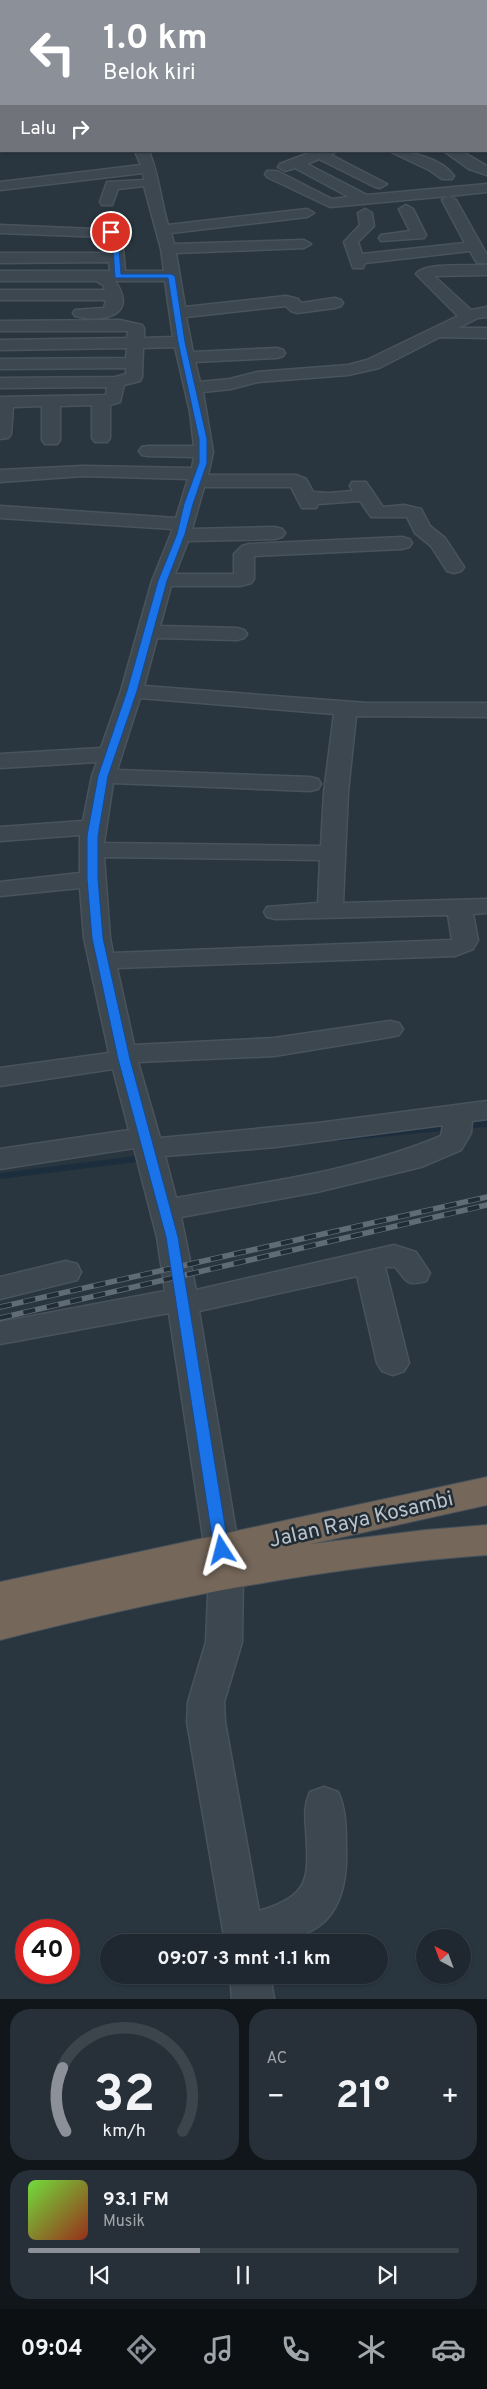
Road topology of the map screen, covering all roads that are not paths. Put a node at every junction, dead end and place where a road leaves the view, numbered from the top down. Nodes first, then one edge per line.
1 (398, 152) edge
2 (452, 152) edge
3 (321, 154) edge
4 (487, 154) edge
5 (296, 158) edge
6 (146, 161) edge
7 (466, 162) junction
8 (487, 171) edge
9 (447, 176) junction
10 (425, 178) dead end
11 (397, 181) dead end
12 (380, 184) junction
13 (0, 186) edge
14 (346, 188) junction
15 (483, 188) edge
16 (107, 202) dead end
17 (406, 209) junction
18 (307, 213) dead end
19 (365, 213) junction
20 (344, 215) dead end
21 (0, 218) edge
22 (0, 222) edge
23 (0, 230) edge
24 (377, 239) junction
25 (166, 240) junction
26 (350, 242) junction
27 (0, 243) edge
28 (304, 244) dead end
29 (474, 246) junction
30 (116, 253) junction
31 (0, 258) edge
32 (486, 268) edge
33 (431, 272) junction
34 (412, 273) dead end
35 (0, 276) edge
36 (118, 276) junction
37 (171, 276) junction
38 (100, 277) junction
39 (459, 288) dead end
40 (440, 290) junction
41 (0, 295) edge
42 (113, 295) junction
43 (335, 303) dead end
44 (487, 312) edge
45 (0, 313) edge
46 (177, 313) junction
47 (469, 317) junction
48 (0, 326) edge
49 (438, 333) junction
50 (487, 333) edge
51 (136, 344) junction
52 (0, 345) edge
53 (184, 350) junction
54 (277, 353) dead end
55 (136, 363) junction
56 (0, 364) edge
57 (0, 382) edge
58 (116, 382) junction
59 (192, 388) junction
60 (101, 400) junction
61 (3, 402) edge
62 (52, 402) junction
63 (2, 434) dead end
64 (101, 438) dead end
65 (51, 440) dead end
66 (148, 451) dead end
67 (204, 452) junction
68 (124, 455) dead end
69 (117, 473) junction
70 (0, 476) edge
71 (198, 478) junction
72 (0, 512) edge
73 (392, 512) junction
74 (378, 527) dead end
75 (182, 529) junction
76 (454, 567) dead end
77 (163, 580) junction
78 (147, 632) junction
79 (237, 634) dead end
80 (132, 691) junction
81 (346, 708) junction
82 (487, 710) edge
83 (109, 754) junction
84 (0, 761) edge
85 (103, 776) junction
86 (310, 784) dead end
87 (0, 834) edge
88 (93, 838) junction
89 (332, 853) junction
90 (92, 879) junction
91 (0, 889) edge
92 (487, 906) edge
93 (459, 908) junction
94 (330, 911) junction
95 (276, 912) dead end
96 (103, 961) junction
97 (390, 1028) dead end
98 (124, 1057) junction
99 (0, 1077) edge
100 (487, 1096) edge
101 (487, 1110) edge
102 (458, 1123) junction
103 (150, 1155) junction
104 (0, 1159) edge
105 (164, 1210) junction
106 (365, 1263) junction
107 (66, 1272) dead end
108 (415, 1273) dead end
109 (0, 1288) edge
110 (182, 1302) junction
111 (0, 1334) edge
112 (394, 1363) dead end
113 (487, 1491) edge
114 (487, 1540) edge
115 (224, 1561) junction
116 (0, 1598) edge
117 (0, 1624) edge
118 (324, 1804) dead end
119 (244, 1934) edge
120 (256, 1934) edge
121 (251, 1984) edge
122 (253, 1999) edge

1 - 9 street
2 - 7 street
3 - 5 street
3 - 12 street
4 - 7 street
5 - 14 street
5 - 19 street
6 - 13 street
6 - 16 street
6 - 25 street
7 - 8 street
9 - 10 street
9 - 15 street
11 - 12 street
12 - 14 street
14 - 19 street
15 - 19 street
17 - 19 street
17 - 24 street
17 - 29 street
18 - 25 street
19 - 20 street
19 - 24 street
19 - 26 street
21 - 22 street
23 - 30 street
24 - 26 street
25 - 28 street
25 - 37 street
26 - 29 street
27 - 30 street
29 - 32 street
30 - 31 street
30 - 36 street
32 - 33 street
33 - 34 street
33 - 40 street
35 - 38 street
36 - 37 street
36 - 38 street
37 - 46 street
38 - 42 street
39 - 40 street
40 - 47 street
41 - 42 street
42 - 45 street
43 - 46 street
44 - 47 street
46 - 53 street
47 - 49 street
48 - 51 street
49 - 50 street
49 - 59 street
51 - 52 street
51 - 53 street
51 - 55 street
53 - 54 street
53 - 59 street
55 - 56 street
55 - 58 street
57 - 58 street
58 - 60 street
59 - 67 street
60 - 62 street
60 - 64 street
61 - 62 street
61 - 63 street
62 - 65 street
66 - 67 street
67 - 71 street
68 - 69 street
69 - 70 street
69 - 71 street
71 - 73 street
71 - 75 street
72 - 75 street
73 - 76 street
73 - 77 street
74 - 75 street
75 - 77 street
77 - 78 street
78 - 79 street
78 - 80 street
80 - 81 street
80 - 83 street
81 - 82 street
81 - 89 street
83 - 84 street
83 - 85 street
85 - 86 street
85 - 88 street
87 - 88 street
88 - 89 street
88 - 90 street
89 - 94 street
90 - 91 street
90 - 96 street
92 - 93 street
93 - 94 street
93 - 96 street
94 - 95 street
96 - 98 street
97 - 98 street
98 - 99 street
98 - 103 street
100 - 102 street
101 - 102 street
102 - 103 street
102 - 105 street
103 - 104 street
103 - 105 street
105 - 110 street
106 - 108 street
106 - 110 street
106 - 112 street
107 - 109 street
110 - 111 street
110 - 115 street
113 - 115 highway, Jalan Raya Kosambi
114 - 115 highway, Jalan Raya Kosambi
115 - 116 highway, Jalan Raya Kosambi
115 - 117 highway, Jalan Raya Kosambi
115 - 119 street
118 - 120 street
121 - 122 street

